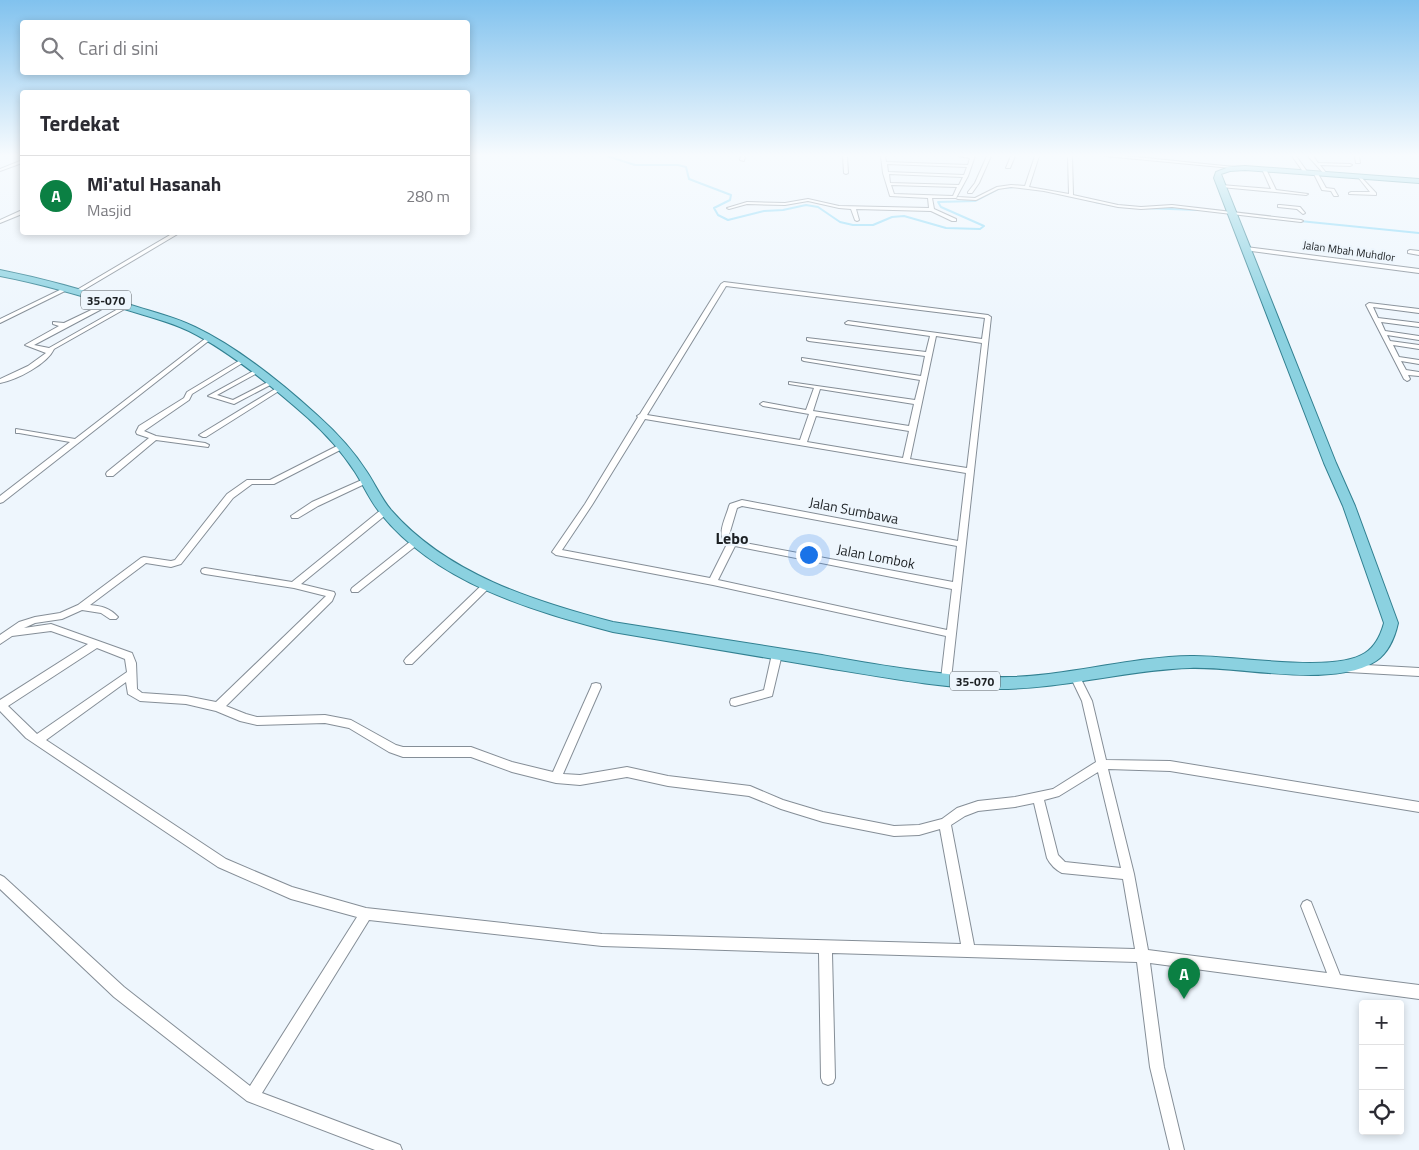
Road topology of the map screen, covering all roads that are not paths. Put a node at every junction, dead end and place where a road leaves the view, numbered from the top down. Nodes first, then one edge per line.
1 (854, 210) edge
2 (923, 210) edge
3 (932, 210) joint
4 (1199, 210) edge
5 (1230, 210) edge
6 (1282, 210) edge
7 (1299, 210) edge
8 (20, 213) edge
9 (1302, 213) dead end
10 (1232, 214) junction
11 (1286, 219) junction
12 (857, 220) dead end
13 (954, 220) dead end
14 (1301, 221) dead end
15 (0, 222) edge
16 (174, 235) edge
17 (1246, 249) junction
18 (1410, 252) dead end
19 (1419, 253) edge
20 (1419, 270) edge
21 (0, 273) edge
22 (68, 288) junction
23 (78, 290) junction
24 (112, 302) junction
25 (127, 306) junction
26 (1419, 311) edge
27 (1375, 319) junction
28 (0, 321) edge
29 (55, 323) dead end
30 (848, 323) dead end
31 (65, 325) junction
32 (1419, 325) edge
33 (1382, 332) junction
34 (933, 334) junction
35 (1419, 338) edge
36 (208, 339) junction
37 (809, 339) dead end
38 (984, 340) junction
39 (1387, 342) junction
40 (1419, 347) edge
41 (51, 351) junction
42 (927, 354) junction
43 (804, 359) dead end
44 (1398, 359) junction
45 (242, 361) junction
46 (1419, 362) edge
47 (257, 371) junction
48 (1419, 374) edge
49 (922, 378) junction
50 (1, 382) edge
51 (791, 383) dead end
52 (276, 385) junction
53 (818, 387) junction
54 (917, 402) junction
55 (763, 404) dead end
56 (811, 412) junction
57 (641, 416) junction
58 (912, 429) junction
59 (19, 431) dead end
60 (203, 436) dead end
61 (154, 438) junction
62 (75, 441) junction
63 (803, 442) junction
64 (205, 445) dead end
65 (342, 447) junction
66 (906, 459) junction
67 (969, 471) junction
68 (110, 474) dead end
69 (366, 481) junction
70 (0, 500) edge
71 (385, 511) junction
72 (295, 516) dead end
73 (414, 543) junction
74 (732, 543) junction
75 (961, 544) junction
76 (205, 571) dead end
77 (713, 582) junction
78 (487, 585) junction
79 (294, 586) junction
80 (955, 586) junction
81 (355, 590) dead end
82 (81, 607) junction
83 (113, 617) dead end
84 (11, 632) junction
85 (950, 634) junction
86 (0, 640) edge
87 (96, 644) junction
88 (777, 654) junction
89 (409, 661) dead end
90 (1346, 668) junction
91 (1419, 672) edge
92 (131, 674) junction
93 (1076, 678) junction
94 (946, 679) junction
95 (596, 687) dead end
96 (735, 702) dead end
97 (0, 704) edge
98 (221, 704) junction
99 (37, 740) junction
100 (1101, 759) junction
101 (556, 778) junction
102 (1038, 798) junction
103 (1419, 807) edge
104 (945, 823) junction
105 (1128, 874) junction
106 (0, 881) edge
107 (1307, 906) dead end
108 (366, 914) junction
109 (825, 947) junction
110 (968, 951) junction
111 (1143, 956) junction
112 (1336, 981) junction
113 (1419, 992) edge
114 (828, 1078) dead end
115 (252, 1096) junction
116 (395, 1150) edge
117 (1177, 1150) edge

1 - 12 street
2 - 3 street
3 - 13 street
4 - 10 street
5 - 10 main road, 35-070
6 - 11 street
7 - 9 street
8 - 15 street
10 - 11 street
10 - 17 main road, 35-070
11 - 14 street
16 - 23 street
17 - 20 street, Jalan Mbah Muhdlor
17 - 90 main road, 35-070
18 - 19 street
21 - 22 main road, 35-070
22 - 23 main road, 35-070
22 - 28 street
23 - 24 main road, 35-070
24 - 25 main road, 35-070
24 - 31 street
25 - 36 main road, 35-070
25 - 41 street
26 - 27 street
27 - 32 street
27 - 33 street
29 - 31 street
30 - 34 street
31 - 41 street
33 - 35 street
33 - 39 street
34 - 38 street
34 - 42 street
36 - 45 main road, 35-070
36 - 62 street
37 - 42 street
38 - 57 street
38 - 67 street
39 - 40 street
39 - 44 street
41 - 50 street
42 - 49 street
43 - 49 street
44 - 46 street
44 - 48 street
45 - 47 main road, 35-070
45 - 61 street
47 - 52 main road, 35-070
47 - 52 street
49 - 54 street
51 - 53 street
52 - 60 street
52 - 65 main road, 35-070
53 - 54 street
53 - 56 street
54 - 58 street
55 - 56 street
56 - 58 street
56 - 63 street
57 - 63 street
57 - 77 street
58 - 66 street
59 - 62 street
61 - 64 street
61 - 68 street
62 - 70 street
63 - 66 street
65 - 69 main road, 35-070
65 - 82 street
66 - 67 street
67 - 75 street
69 - 71 main road, 35-070
69 - 72 street
71 - 73 main road, 35-070
71 - 79 street
73 - 78 main road, 35-070
73 - 81 street
74 - 75 street, Jalan Sumbawa
74 - 77 street
74 - 80 street, Jalan Lombok
75 - 80 street
76 - 79 street
77 - 85 street
78 - 88 main road, 35-070
78 - 89 street
79 - 98 street
80 - 85 street
82 - 83 street
82 - 84 street
84 - 86 street
84 - 87 street
85 - 94 street
87 - 92 street
87 - 97 street
88 - 94 main road, 35-070
88 - 96 street
90 - 91 street
90 - 93 main road, 35-070
92 - 98 street
92 - 99 street
93 - 94 main road, 35-070
93 - 100 street
95 - 101 street
97 - 99 street
98 - 101 street
99 - 108 street
100 - 102 street
100 - 103 street
100 - 105 street
101 - 104 street
102 - 104 street
102 - 105 street
104 - 110 street
105 - 111 street
106 - 115 street
107 - 112 street
108 - 109 street
108 - 115 street
109 - 110 street
109 - 114 street
110 - 111 street
111 - 112 street
111 - 117 street
112 - 113 street
115 - 116 street

